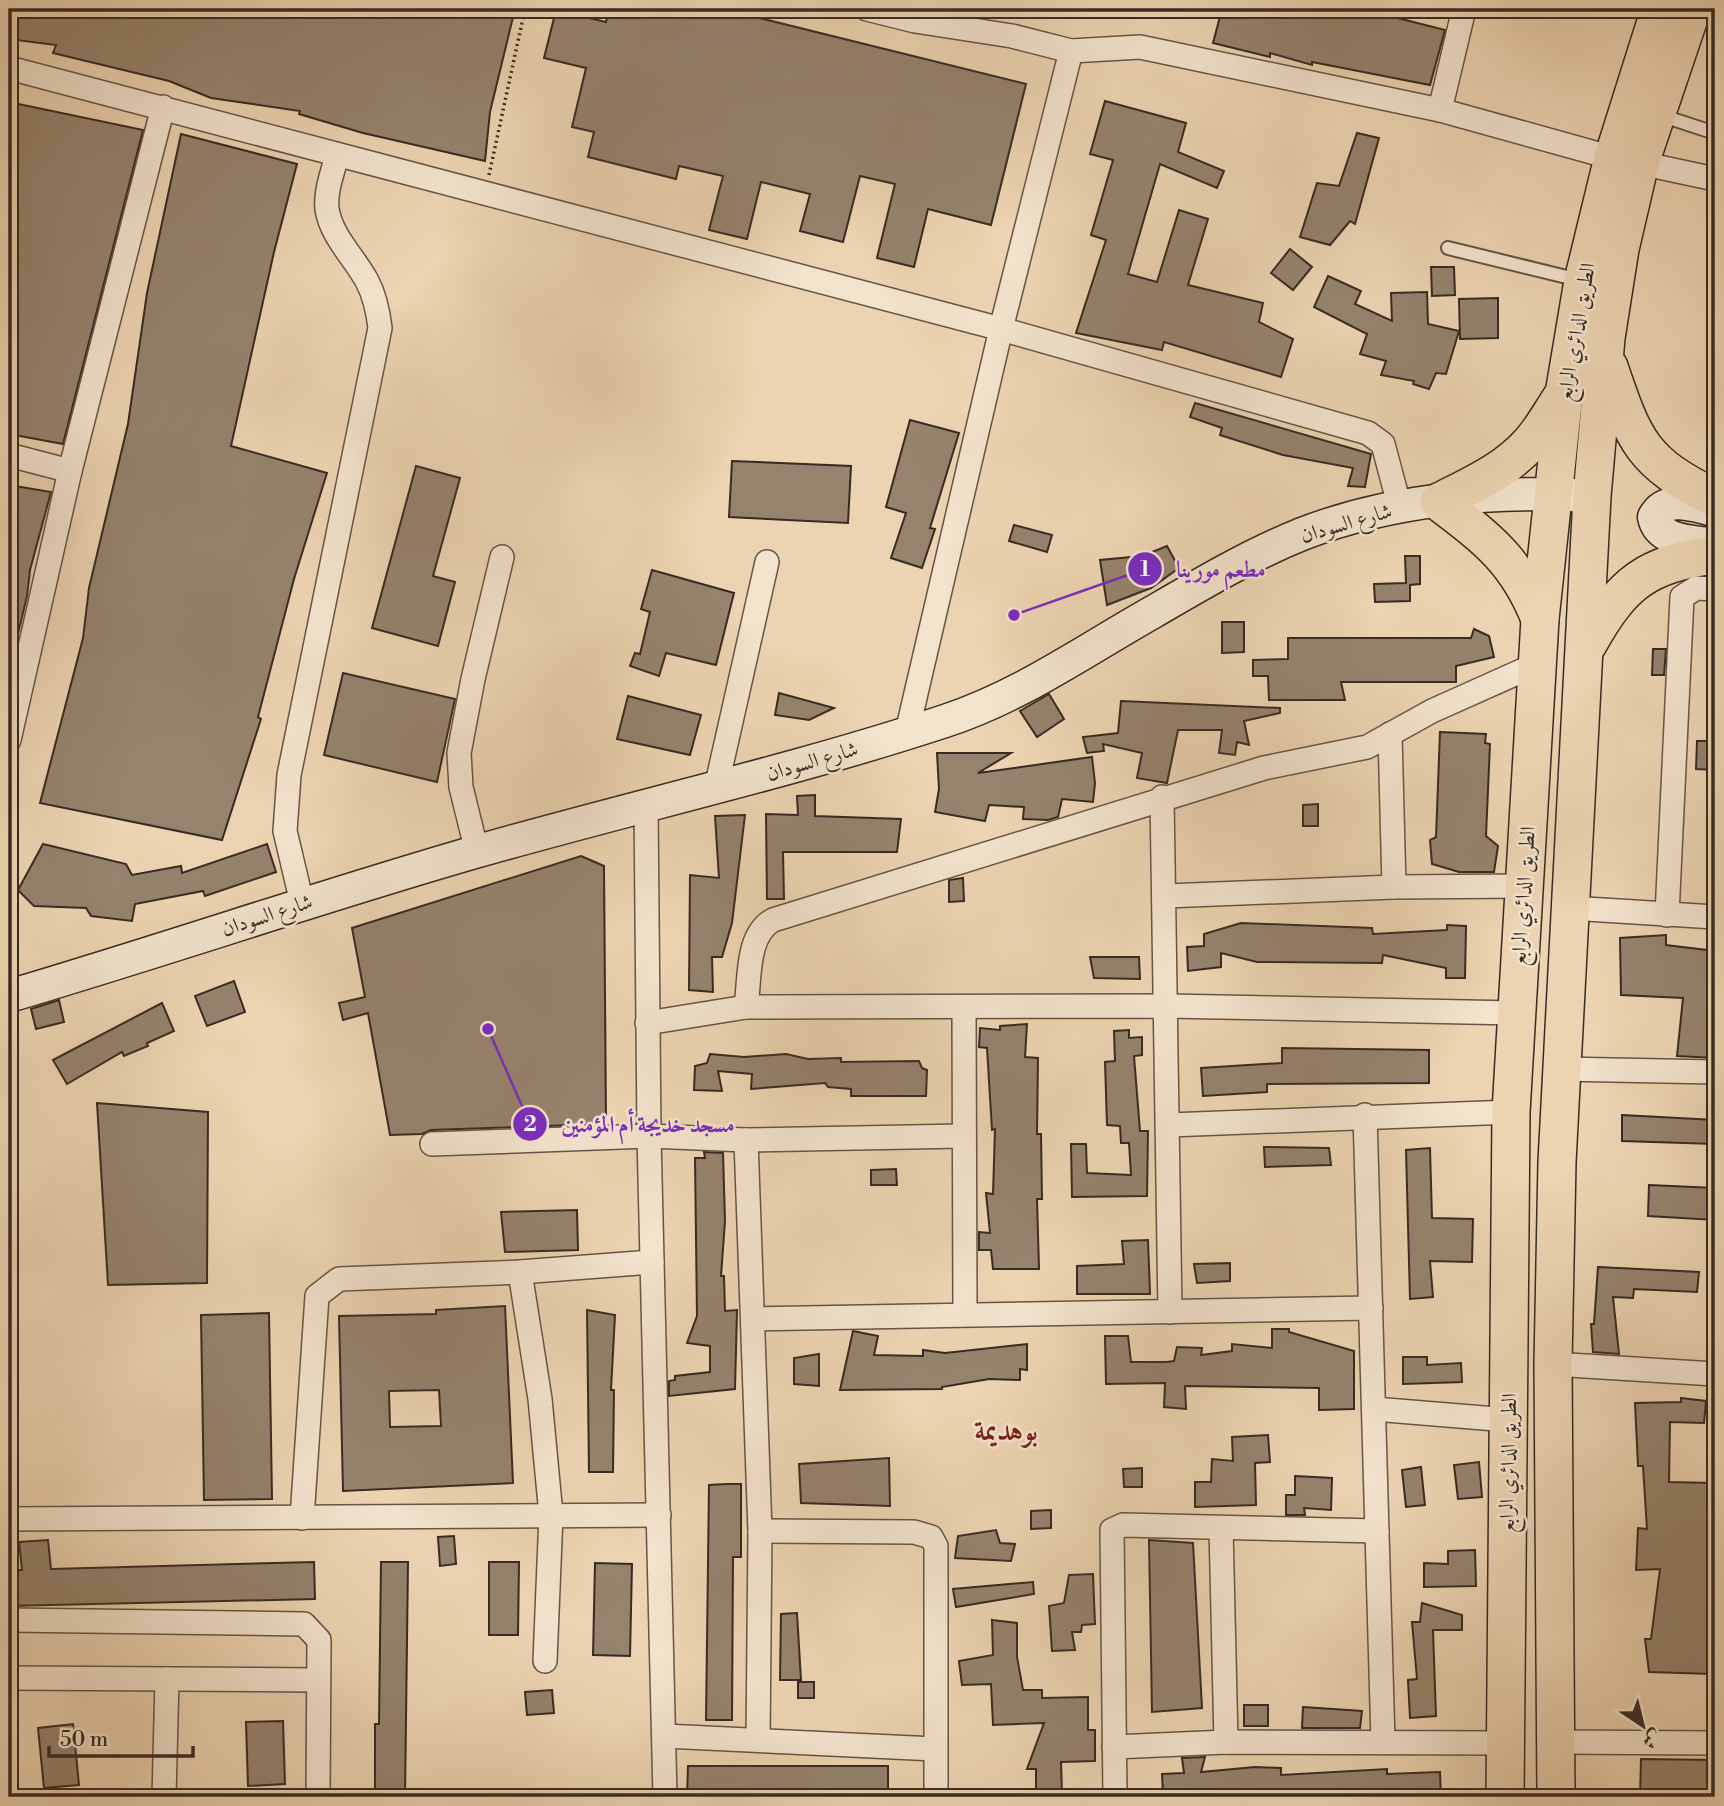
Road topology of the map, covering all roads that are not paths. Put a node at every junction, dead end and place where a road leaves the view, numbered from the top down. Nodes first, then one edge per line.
1 (867, 9) edge
2 (1464, 9) edge
3 (1660, 9) edge
4 (1692, 9) edge
5 (1072, 51) junction
6 (9, 68) edge
7 (163, 107) junction
8 (1440, 110) junction
9 (1657, 114) junction
10 (1715, 133) edge
11 (337, 155) junction
12 (1627, 160) junction
13 (1715, 179) edge
14 (1448, 248) dead end
15 (1583, 281) junction
16 (1001, 329) junction
17 (1605, 353) junction
18 (1564, 394) junction
19 (9, 455) edge
20 (70, 471) junction
21 (1554, 495) junction
22 (1592, 496) junction
23 (1715, 498) edge
24 (1439, 502) junction
25 (1400, 508) junction
26 (1715, 510) edge
27 (1715, 545) edge
28 (1715, 555) edge
29 (502, 556) dead end
30 (767, 562) dead end
31 (1715, 589) edge
32 (1540, 619) junction
33 (1586, 648) junction
34 (1537, 664) junction
35 (907, 732) junction
36 (1390, 734) junction
37 (9, 740) edge
38 (716, 788) junction
39 (1162, 797) junction
40 (646, 804) junction
41 (477, 852) junction
42 (1524, 886) junction
43 (1394, 887) junction
44 (1166, 896) junction
45 (302, 903) junction
46 (1570, 908) junction
47 (1667, 915) junction
48 (1715, 917) edge
49 (9, 996) edge
50 (1167, 1006) junction
51 (746, 1007) junction
52 (964, 1007) junction
53 (1516, 1013) junction
54 (647, 1023) junction
55 (1560, 1069) junction
56 (1715, 1072) edge
57 (1511, 1112) junction
58 (1365, 1115) junction
59 (1169, 1125) junction
60 (649, 1136) junction
61 (963, 1136) junction
62 (746, 1140) junction
63 (432, 1144) dead end
64 (652, 1262) junction
65 (520, 1272) junction
66 (1371, 1308) junction
67 (1171, 1312) junction
68 (965, 1313) junction
69 (754, 1319) junction
70 (1553, 1364) junction
71 (1715, 1374) edge
72 (1374, 1409) junction
73 (1508, 1420) junction
74 (551, 1515) junction
75 (659, 1515) junction
76 (302, 1518) junction
77 (9, 1519) edge
78 (1221, 1528) junction
79 (760, 1531) junction
80 (1377, 1531) junction
81 (1507, 1552) junction
82 (1554, 1552) junction
83 (9, 1619) edge
84 (545, 1661) dead end
85 (9, 1678) edge
86 (167, 1679) junction
87 (316, 1679) junction
88 (665, 1736) junction
89 (758, 1740) junction
90 (1383, 1741) junction
91 (1226, 1742) junction
92 (1555, 1742) junction
93 (1505, 1743) junction
94 (1715, 1743) edge
95 (1114, 1747) junction
96 (935, 1749) junction
97 (164, 1797) edge
98 (318, 1797) edge
99 (665, 1797) edge
100 (936, 1797) edge
101 (1115, 1797) edge
102 (1505, 1797) edge
103 (1556, 1797) edge

1 - 5 street
2 - 8 street
3 - 12 main road, الطريق الدائري الرابع
4 - 9 main road, الطريق الدائري الرابع
5 - 8 street
5 - 16 street
6 - 7 street
7 - 11 street
7 - 20 street
8 - 12 street
9 - 10 lane
9 - 12 main road, الطريق الدائري الرابع
11 - 16 street
11 - 45 street
12 - 13 street
12 - 15 main road, الطريق الدائري الرابع
12 - 17 main road, الطريق الدائري الرابع
14 - 15 lane
15 - 18 main road, الطريق الدائري الرابع
16 - 25 street
16 - 35 street
17 - 22 main road, الطريق الدائري الرابع
17 - 23 main road
18 - 21 main road, الطريق الدائري الرابع
18 - 24 main road
19 - 20 street
20 - 37 street
21 - 22 main road, شارع السودان
21 - 24 main road, شارع السودان
21 - 32 main road, الطريق الدائري الرابع
22 - 33 main road, الطريق الدائري الرابع
24 - 25 main road, شارع السودان
24 - 32 main road
25 - 35 main road, شارع السودان
26 - 27 main road
28 - 33 main road
29 - 41 street
30 - 38 street
31 - 47 street
32 - 34 main road, الطريق الدائري الرابع
33 - 46 main road, الطريق الدائري الرابع
34 - 36 street
34 - 42 main road, الطريق الدائري الرابع
35 - 38 main road, شارع السودان
36 - 39 street
36 - 43 street
38 - 40 main road, شارع السودان
39 - 44 street
39 - 51 street
40 - 41 main road, شارع السودان
40 - 54 street
41 - 45 main road, شارع السودان
42 - 43 street
42 - 53 main road, الطريق الدائري الرابع
43 - 44 street
44 - 50 street
45 - 49 main road, شارع السودان
46 - 47 street
46 - 55 main road, الطريق الدائري الرابع
47 - 48 street
50 - 52 street
50 - 53 street
50 - 59 street
51 - 52 street
51 - 54 street
52 - 61 street
53 - 57 main road, الطريق الدائري الرابع
54 - 60 street
55 - 56 street
55 - 70 main road, الطريق الدائري الرابع
57 - 58 street
57 - 73 main road, الطريق الدائري الرابع
58 - 59 street
58 - 66 street
59 - 67 street
60 - 62 street
60 - 63 street
60 - 64 street
61 - 62 street
61 - 68 street
62 - 69 street
64 - 65 street
64 - 75 street
65 - 74 street
65 - 76 street
66 - 67 street
66 - 72 street
67 - 68 street
68 - 69 street
69 - 79 street
70 - 71 street
70 - 82 main road, الطريق الدائري الرابع
72 - 73 street
72 - 80 street
73 - 81 main road, الطريق الدائري الرابع
74 - 75 street
74 - 76 street
74 - 84 street
75 - 88 street
76 - 77 street
78 - 80 street
78 - 91 street
78 - 95 street
79 - 89 street
79 - 96 street
80 - 90 street
81 - 82 main road
81 - 93 main road, الطريق الدائري الرابع
82 - 92 main road, الطريق الدائري الرابع
83 - 87 street
85 - 86 street
86 - 87 street
86 - 97 street
87 - 98 street
88 - 89 street
88 - 99 street
89 - 96 street
90 - 91 street
90 - 93 street
91 - 95 street
92 - 94 street
92 - 103 main road, الطريق الدائري الرابع
93 - 102 main road, الطريق الدائري الرابع
95 - 101 street
96 - 100 street

